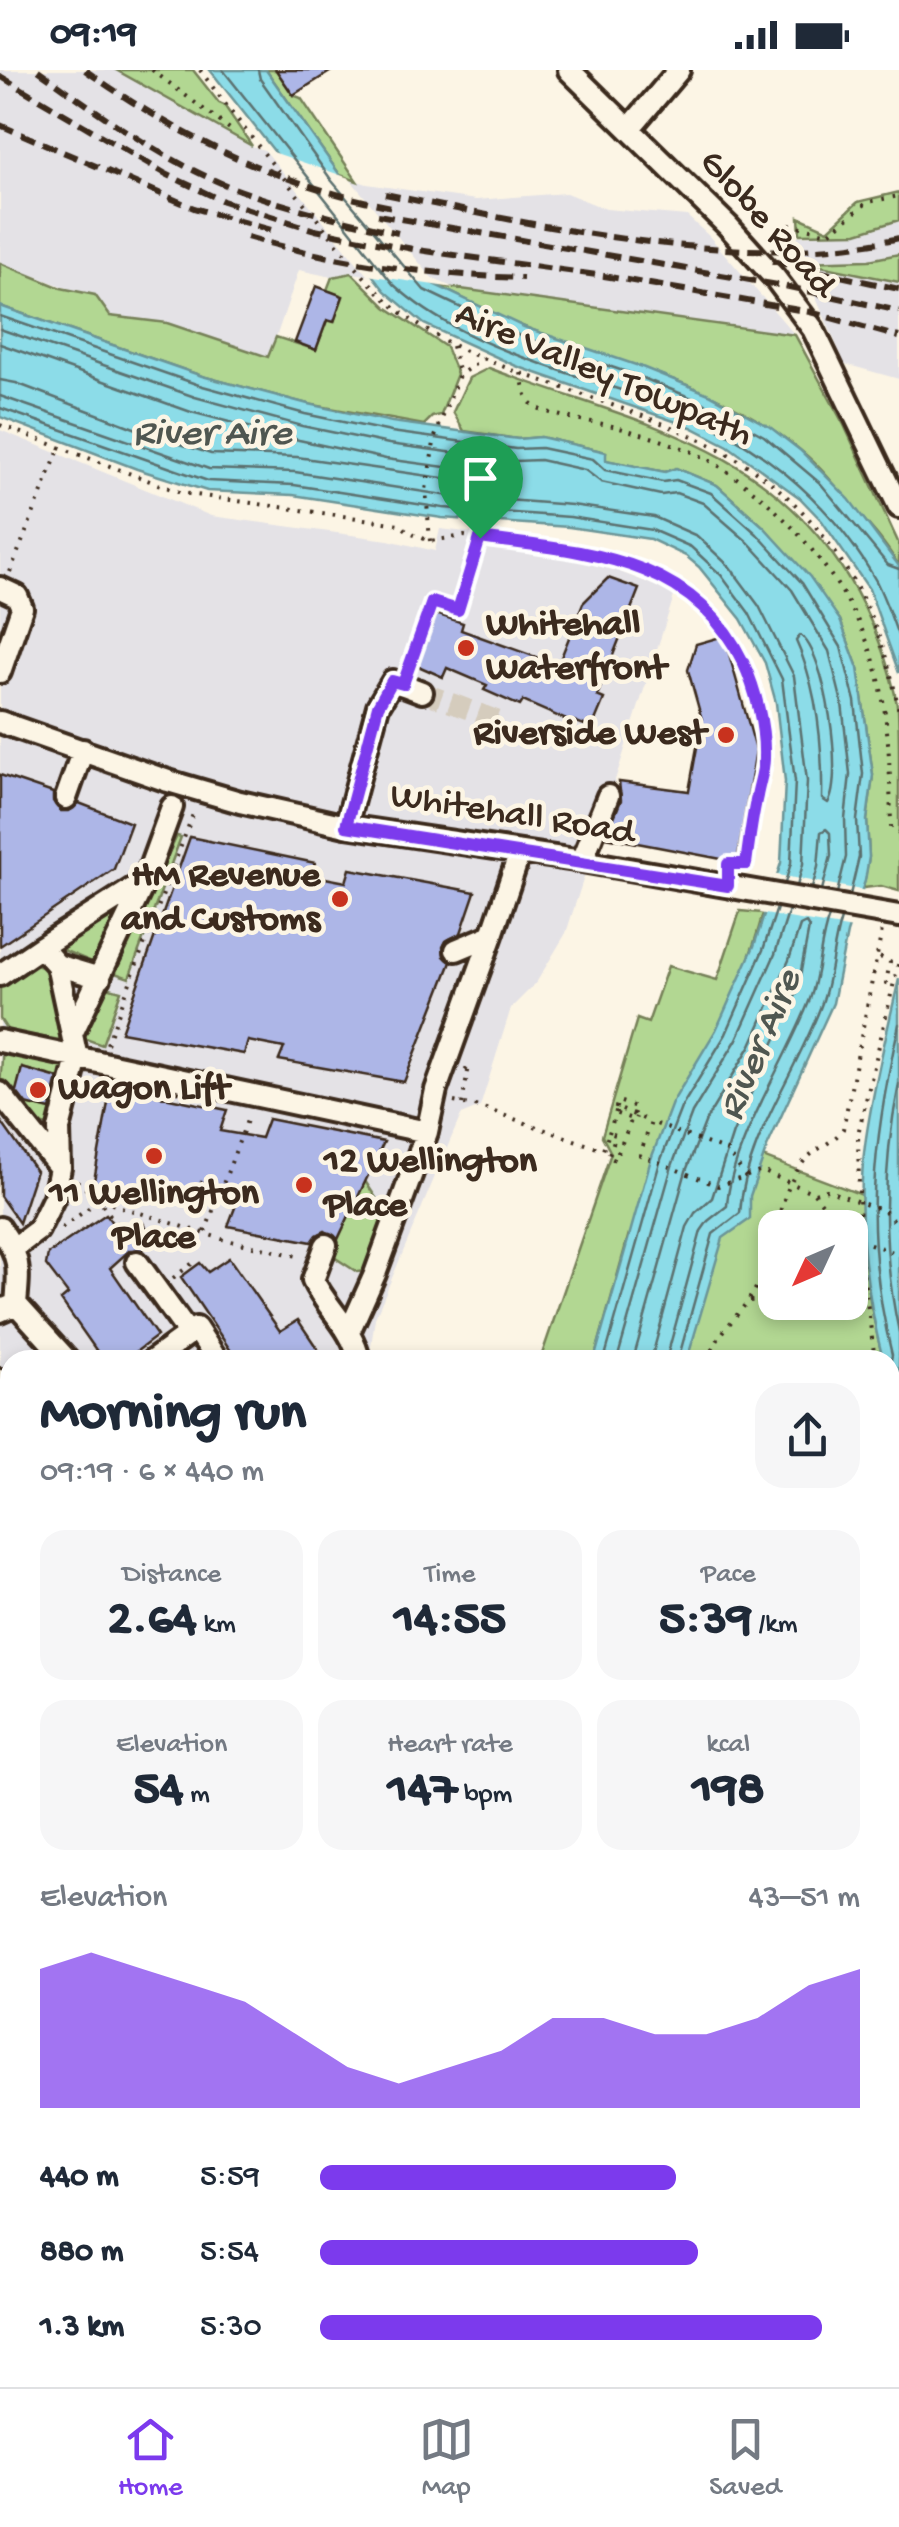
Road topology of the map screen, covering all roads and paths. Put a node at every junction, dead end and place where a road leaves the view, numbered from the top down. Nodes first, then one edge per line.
1 (152, 70) edge
2 (200, 70) edge
3 (569, 70) edge
4 (679, 70) edge
5 (629, 129) junction
6 (235, 133) dead end
7 (899, 196) edge
8 (780, 227) dead end
9 (451, 344) junction
10 (483, 359) junction
11 (522, 373) junction
12 (459, 375) junction
13 (0, 425) edge
14 (60, 447) junction
15 (899, 507) edge
16 (480, 538) junction
17 (430, 541) junction
18 (2, 589) edge
19 (0, 672) edge
20 (413, 688) joint
21 (899, 713) edge
22 (0, 722) edge
23 (83, 750) junction
24 (608, 796) dead end
25 (66, 798) dead end
26 (172, 808) dead end
27 (193, 814) dead end
28 (346, 826) junction
29 (899, 834) edge
30 (520, 852) junction
31 (582, 861) junction
32 (145, 881) junction
33 (728, 886) junction
34 (891, 921) edge
35 (492, 934) junction
36 (41, 947) junction
37 (456, 950) dead end
38 (880, 957) junction
39 (899, 961) edge
40 (57, 965) junction
41 (0, 975) edge
42 (100, 978) junction
43 (894, 984) junction
44 (112, 1033) dead end
45 (72, 1034) junction
46 (0, 1041) edge
47 (77, 1058) junction
48 (458, 1083) dead end
49 (0, 1093) edge
50 (256, 1096) junction
51 (636, 1117) junction
52 (651, 1122) junction
53 (427, 1132) junction
54 (609, 1132) junction
55 (60, 1168) junction
56 (746, 1176) junction
57 (814, 1192) junction
58 (99, 1200) junction
59 (781, 1210) edge
60 (828, 1210) edge
61 (859, 1210) edge
62 (0, 1228) edge
63 (899, 1228) edge
64 (38, 1230) junction
65 (204, 1233) junction
66 (868, 1243) edge
67 (14, 1248) junction
68 (323, 1253) joint
69 (899, 1254) edge
70 (198, 1260) dead end
71 (137, 1262) joint
72 (758, 1282) edge
73 (157, 1289) junction
74 (758, 1301) edge
75 (748, 1302) junction
76 (8, 1308) edge
77 (868, 1309) edge
78 (349, 1332) junction
79 (188, 1334) junction
80 (56, 1350) edge
81 (166, 1350) edge
82 (210, 1350) edge
83 (355, 1350) edge
84 (712, 1350) edge
85 (874, 1350) edge

1 - 6 path
2 - 9 path, Aire Valley Towpath
3 - 5 street, Globe Road
4 - 5 street
5 - 15 street, Globe Road
7 - 8 path
9 - 10 path, Aire Valley Towpath
9 - 12 path
10 - 11 path, Aire Valley Towpath
10 - 12 path
11 - 21 path, Aire Valley Towpath
11 - 29 path
12 - 17 path
13 - 14 path
14 - 17 path
14 - 18 path
16 - 17 path
16 - 20 path
16 - 33 path
18 - 19 street
20 - 28 street
22 - 23 street, Whitehall Road
23 - 25 street
23 - 28 street, Whitehall Road
24 - 31 street
26 - 32 street
27 - 44 path
28 - 30 street, Whitehall Road
30 - 31 street, Whitehall Road
30 - 35 street
31 - 33 street, Whitehall Road
32 - 36 street
32 - 42 street
33 - 34 street, Whitehall Road
34 - 38 path
35 - 37 street
35 - 53 street
36 - 40 street
36 - 41 street
38 - 43 path
38 - 59 path
39 - 43 path
40 - 42 street
40 - 45 street
42 - 45 street
43 - 61 path
45 - 47 street
46 - 47 street
47 - 50 street
47 - 55 street
48 - 54 path
49 - 55 street
50 - 53 street
50 - 65 path
51 - 52 path
51 - 54 path
51 - 54 path
52 - 56 path
52 - 56 path
53 - 78 street
55 - 58 path
55 - 64 street
56 - 57 path
57 - 60 path
57 - 63 path
58 - 64 path
58 - 65 path
58 - 71 path
62 - 67 street
64 - 67 street
65 - 68 path
66 - 69 path
67 - 76 street
68 - 78 street
70 - 73 path
71 - 73 street
72 - 75 path
73 - 79 street
74 - 75 path
75 - 84 path
76 - 80 street
77 - 85 path
78 - 83 street
79 - 81 street
79 - 82 street

